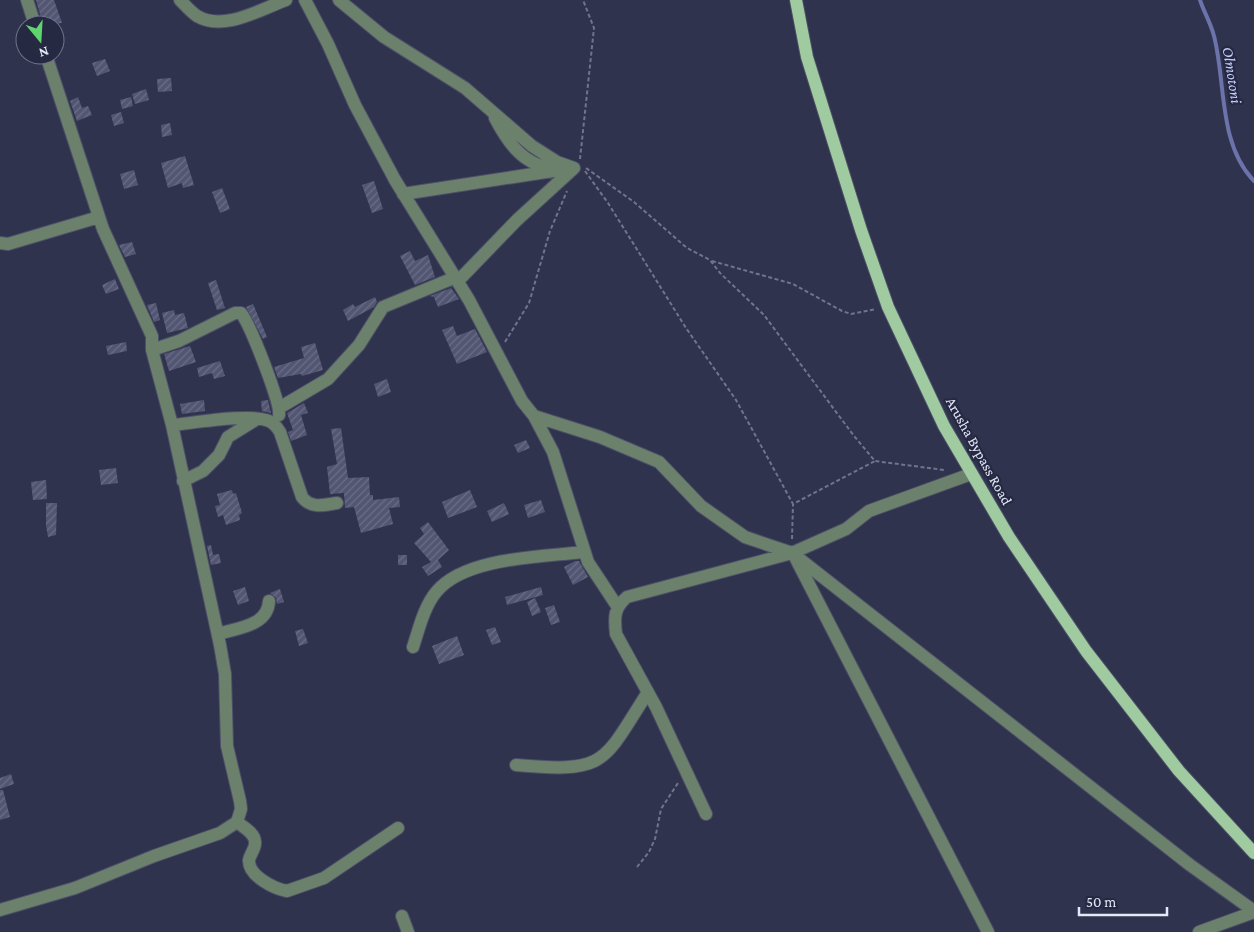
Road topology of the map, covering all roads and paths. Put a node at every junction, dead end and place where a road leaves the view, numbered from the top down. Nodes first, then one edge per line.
1 (27, 0) edge
2 (180, 0) edge
3 (286, 0) edge
4 (305, 0) edge
5 (339, 0) edge
6 (796, 0) edge
7 (32, 15) edge
8 (49, 65) edge
9 (574, 168) junction
10 (404, 194) junction
11 (98, 217) junction
12 (0, 243) edge
13 (710, 260) junction
14 (457, 279) junction
15 (888, 307) junction
16 (152, 350) junction
17 (280, 408) junction
18 (534, 416) junction
19 (257, 419) junction
20 (275, 424) junction
21 (172, 425) junction
22 (876, 461) junction
23 (952, 472) dead end
24 (971, 474) junction
25 (184, 481) junction
26 (337, 503) dead end
27 (793, 504) junction
28 (583, 552) junction
29 (792, 553) junction
30 (269, 601) dead end
31 (617, 606) junction
32 (218, 634) junction
33 (413, 647) dead end
34 (648, 692) junction
35 (516, 765) dead end
36 (687, 771) junction
37 (706, 814) dead end
38 (237, 822) junction
39 (398, 828) dead end
40 (1254, 853) edge
41 (637, 867) dead end
42 (0, 910) edge
43 (1254, 911) edge
44 (402, 916) dead end
45 (408, 932) edge
46 (988, 932) edge
47 (1199, 932) edge

1 - 7 street
2 - 3 street
4 - 10 street
5 - 9 street
6 - 15 main road, Arusha Bypass Road
8 - 11 street
9 - 10 street
9 - 14 street
10 - 14 street
11 - 12 street
11 - 16 street
13 - 15 path
13 - 22 path
13 - 27 path
14 - 17 street
14 - 18 street
15 - 24 main road, Arusha Bypass Road
16 - 17 street
16 - 21 street
17 - 20 street
18 - 28 street
18 - 29 street
19 - 20 street
19 - 21 street
19 - 25 street
20 - 26 street
21 - 25 street
22 - 23 path
22 - 27 path
24 - 29 street
24 - 40 main road, Arusha Bypass Road
25 - 32 street
27 - 29 path
28 - 31 street
28 - 33 street
29 - 31 street
29 - 43 street
29 - 46 street
30 - 32 street
31 - 34 street
32 - 38 street
34 - 35 street
34 - 36 street
36 - 37 street
36 - 41 path
38 - 39 street
38 - 42 street
43 - 47 street
44 - 45 street

